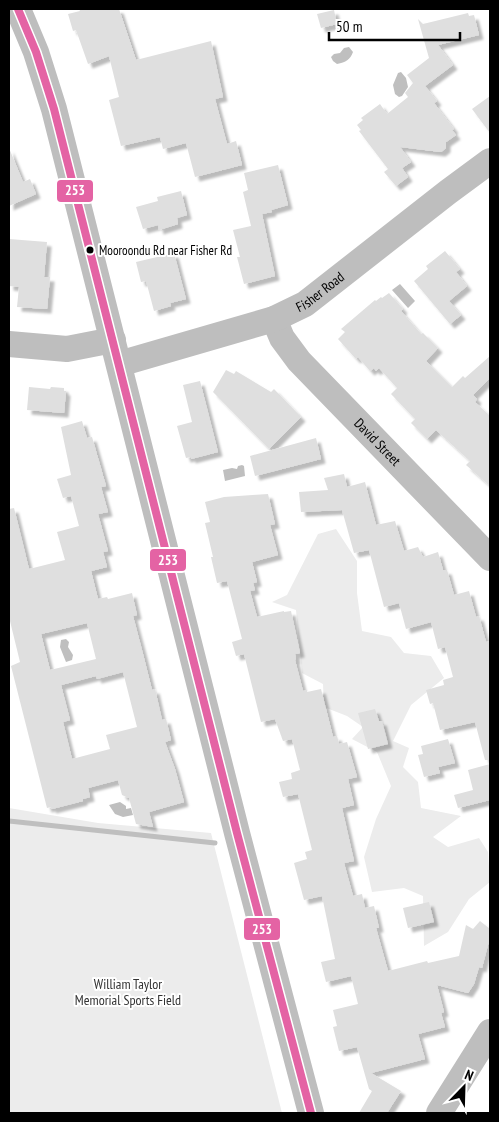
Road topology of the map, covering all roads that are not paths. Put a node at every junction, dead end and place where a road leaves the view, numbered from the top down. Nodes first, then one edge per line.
1 (18, 9) edge
2 (490, 162) edge
3 (274, 319) junction
4 (9, 344) edge
5 (116, 352) junction
6 (490, 558) edge
7 (490, 1032) edge
8 (311, 1113) edge
9 (439, 1113) edge

1 - 5 street
2 - 3 street, Fisher Road
3 - 5 street, Fisher Road
3 - 6 street, David Street
4 - 5 street, Fisher Road
5 - 8 street
7 - 9 street

